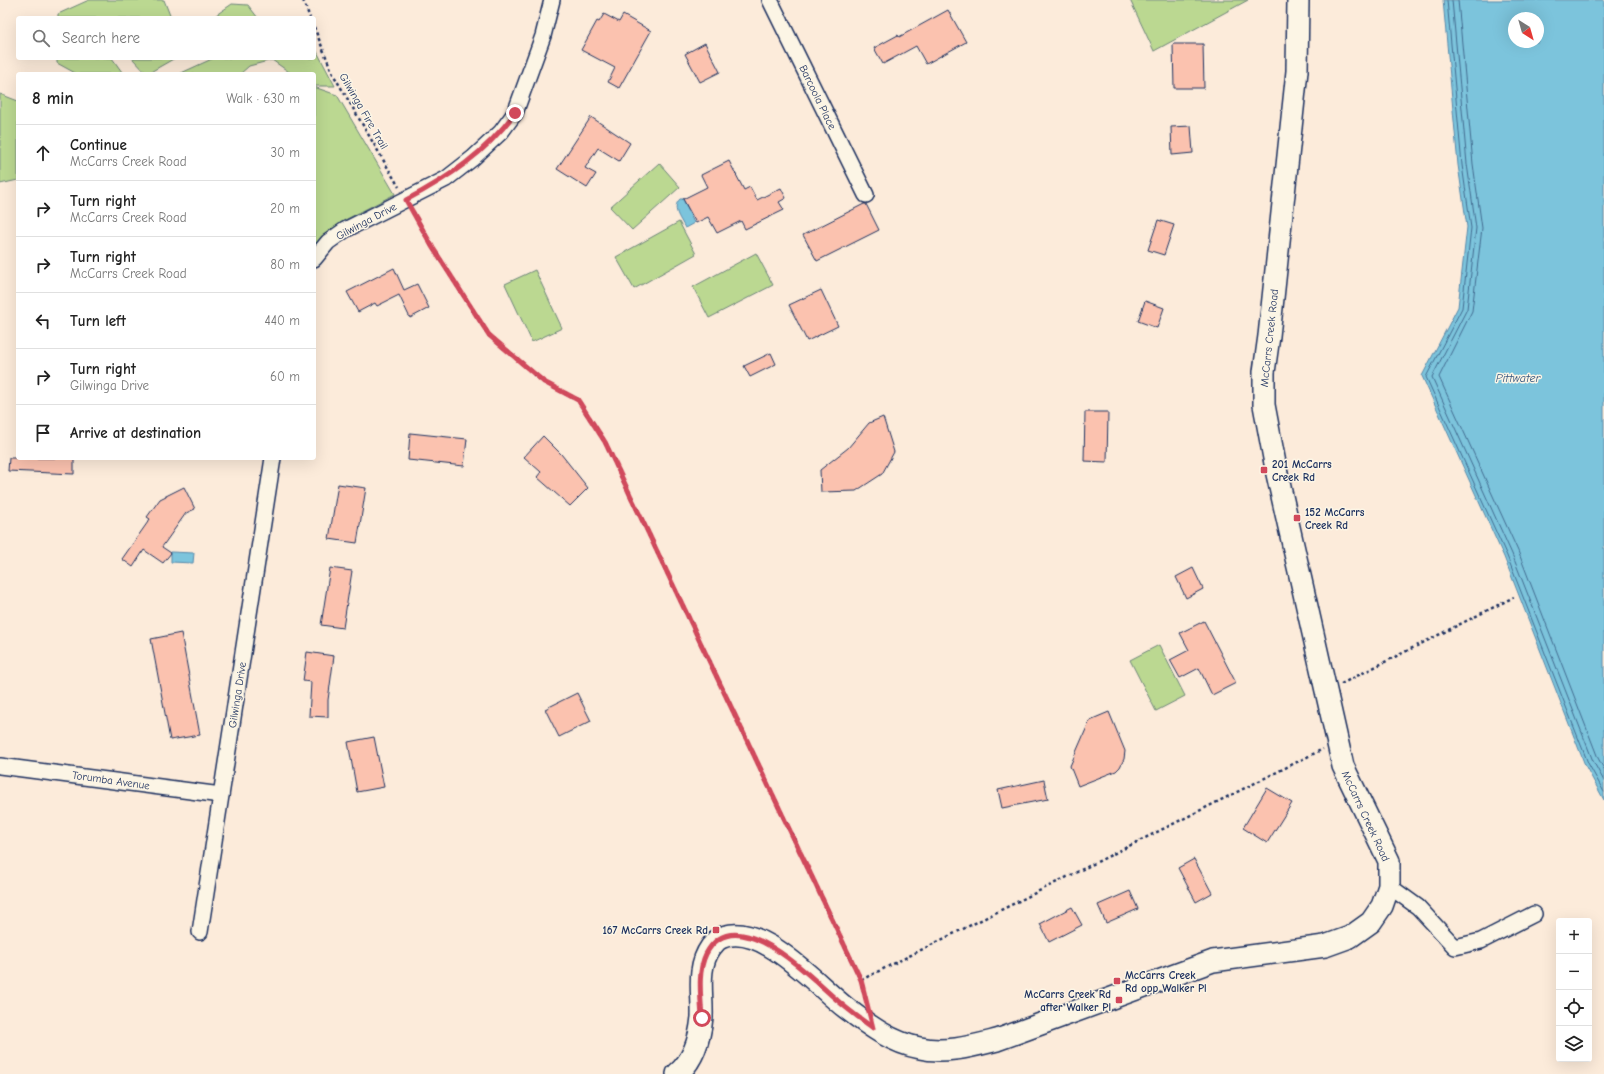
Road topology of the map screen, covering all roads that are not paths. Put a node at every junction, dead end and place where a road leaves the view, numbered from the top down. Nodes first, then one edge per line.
1 (552, 0) edge
2 (770, 0) edge
3 (1298, 0) edge
4 (866, 195) dead end
5 (316, 256) edge
6 (273, 460) edge
7 (0, 766) edge
8 (221, 795) junction
9 (1389, 886) junction
10 (1534, 914) dead end
11 (200, 932) dead end
12 (677, 1074) edge

1 - 5 street, Gilwinga Drive
2 - 4 street, Barcoola Place
3 - 9 main road, McCarrs Creek Road
6 - 8 street, Gilwinga Drive
7 - 8 street, Torumba Avenue
8 - 11 street, Gilwinga Drive
9 - 10 street
9 - 12 main road, McCarrs Creek Road

